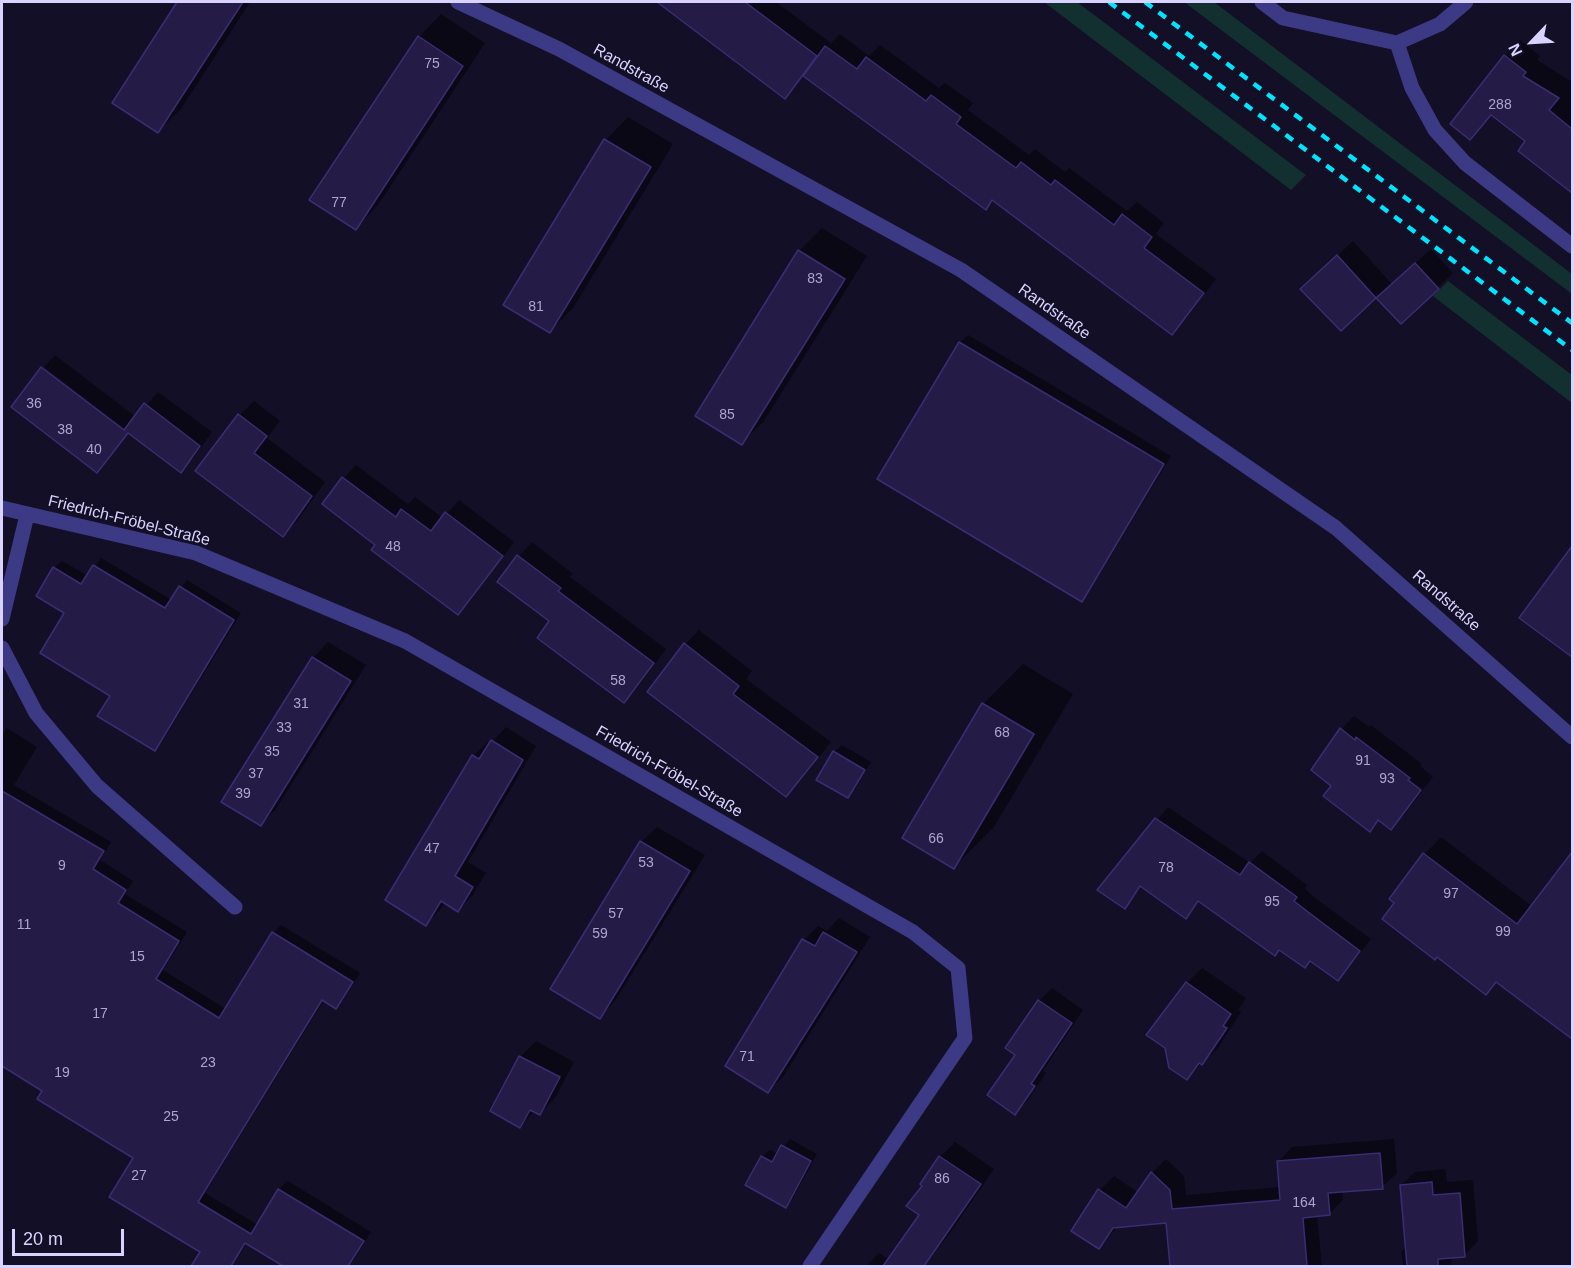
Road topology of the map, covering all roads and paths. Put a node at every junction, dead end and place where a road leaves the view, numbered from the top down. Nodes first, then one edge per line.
1 (458, 2) edge
2 (1262, 2) edge
3 (1466, 2) edge
4 (1397, 43) junction
5 (1572, 246) edge
6 (2, 508) edge
7 (27, 515) junction
8 (2, 619) edge
9 (2, 648) edge
10 (1572, 736) edge
11 (236, 907) dead end
12 (810, 1266) edge

1 - 10 street, Randstraße
2 - 4 street
3 - 4 street
4 - 5 street
6 - 7 street, Friedrich-Fröbel-Straße
7 - 8 street, Friedrich-Fröbel-Straße
7 - 12 street, Friedrich-Fröbel-Straße
9 - 11 street

